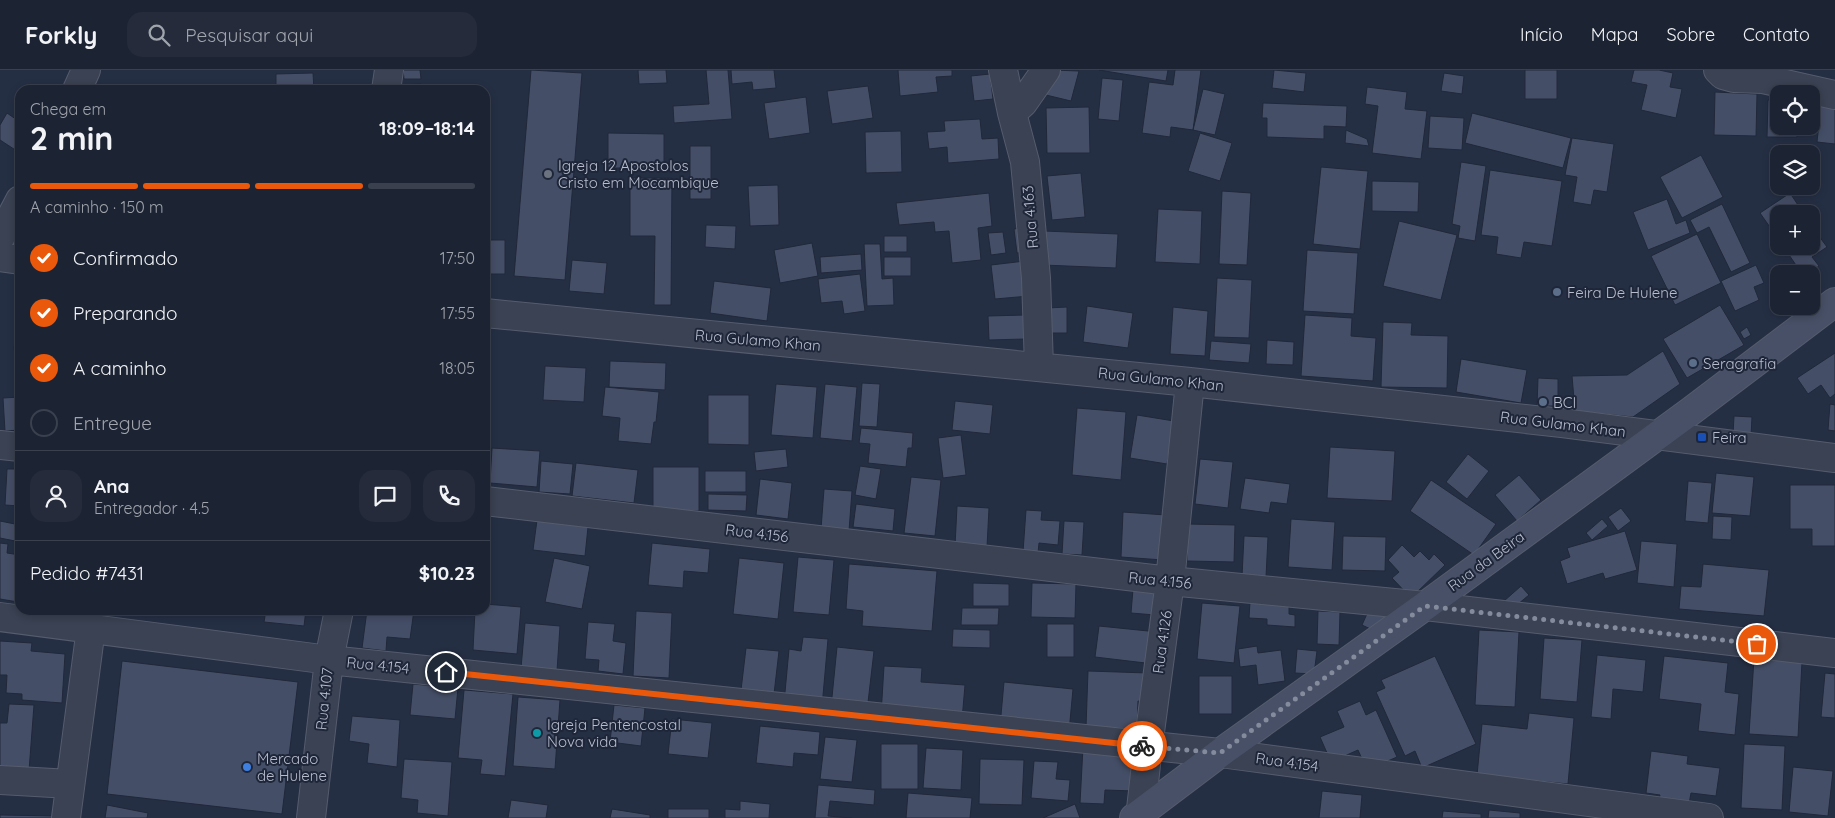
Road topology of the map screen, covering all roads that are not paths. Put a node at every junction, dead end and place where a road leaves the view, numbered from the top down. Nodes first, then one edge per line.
1 (86, 70) edge
2 (389, 70) edge
3 (1004, 70) edge
4 (1046, 70) edge
5 (1718, 70) edge
6 (78, 85) edge
7 (387, 85) edge
8 (1835, 95) edge
9 (1012, 114) junction
10 (15, 210) edge
11 (0, 238) edge
12 (0, 258) edge
13 (15, 260) edge
14 (1835, 302) edge
15 (490, 314) edge
16 (1039, 367) junction
17 (1190, 382) junction
18 (1657, 436) junction
19 (0, 445) edge
20 (15, 446) edge
21 (1835, 458) edge
22 (490, 502) edge
23 (1170, 581) junction
24 (1425, 606) junction
25 (338, 615) edge
26 (0, 617) edge
27 (90, 628) junction
28 (1835, 653) edge
29 (328, 660) junction
30 (1148, 747) junction
31 (1220, 753) junction
32 (0, 780) edge
33 (70, 784) junction
34 (1138, 816) edge
35 (66, 818) edge
36 (311, 818) edge
37 (1709, 818) edge

1 - 6 street
2 - 7 street
3 - 9 street, Rua 4.163
4 - 9 street
5 - 8 street
9 - 16 street, Rua 4.163
10 - 11 street
12 - 13 street
14 - 18 main road, Rua da Beira
15 - 16 street, Rua Gulamo Khan
16 - 17 street, Rua Gulamo Khan
17 - 18 street, Rua Gulamo Khan
17 - 23 street, Rua 4.126
18 - 21 street, Rua Gulamo Khan
18 - 24 main road, Rua da Beira
19 - 20 street
22 - 23 street, Rua 4.156
23 - 24 street, Rua 4.156
23 - 30 street, Rua 4.126
24 - 28 street, Rua 4.156
24 - 31 main road, Rua da Beira
25 - 29 street, Rua 4.107
26 - 27 street, Rua 4.154
27 - 29 street, Rua 4.154
27 - 33 street
29 - 30 street, Rua 4.154
29 - 36 street, Rua 4.107
30 - 31 street, Rua 4.154
30 - 34 street, Rua 4.126
31 - 34 main road, Rua da Beira
31 - 37 street, Rua 4.154
32 - 33 street
33 - 35 street

